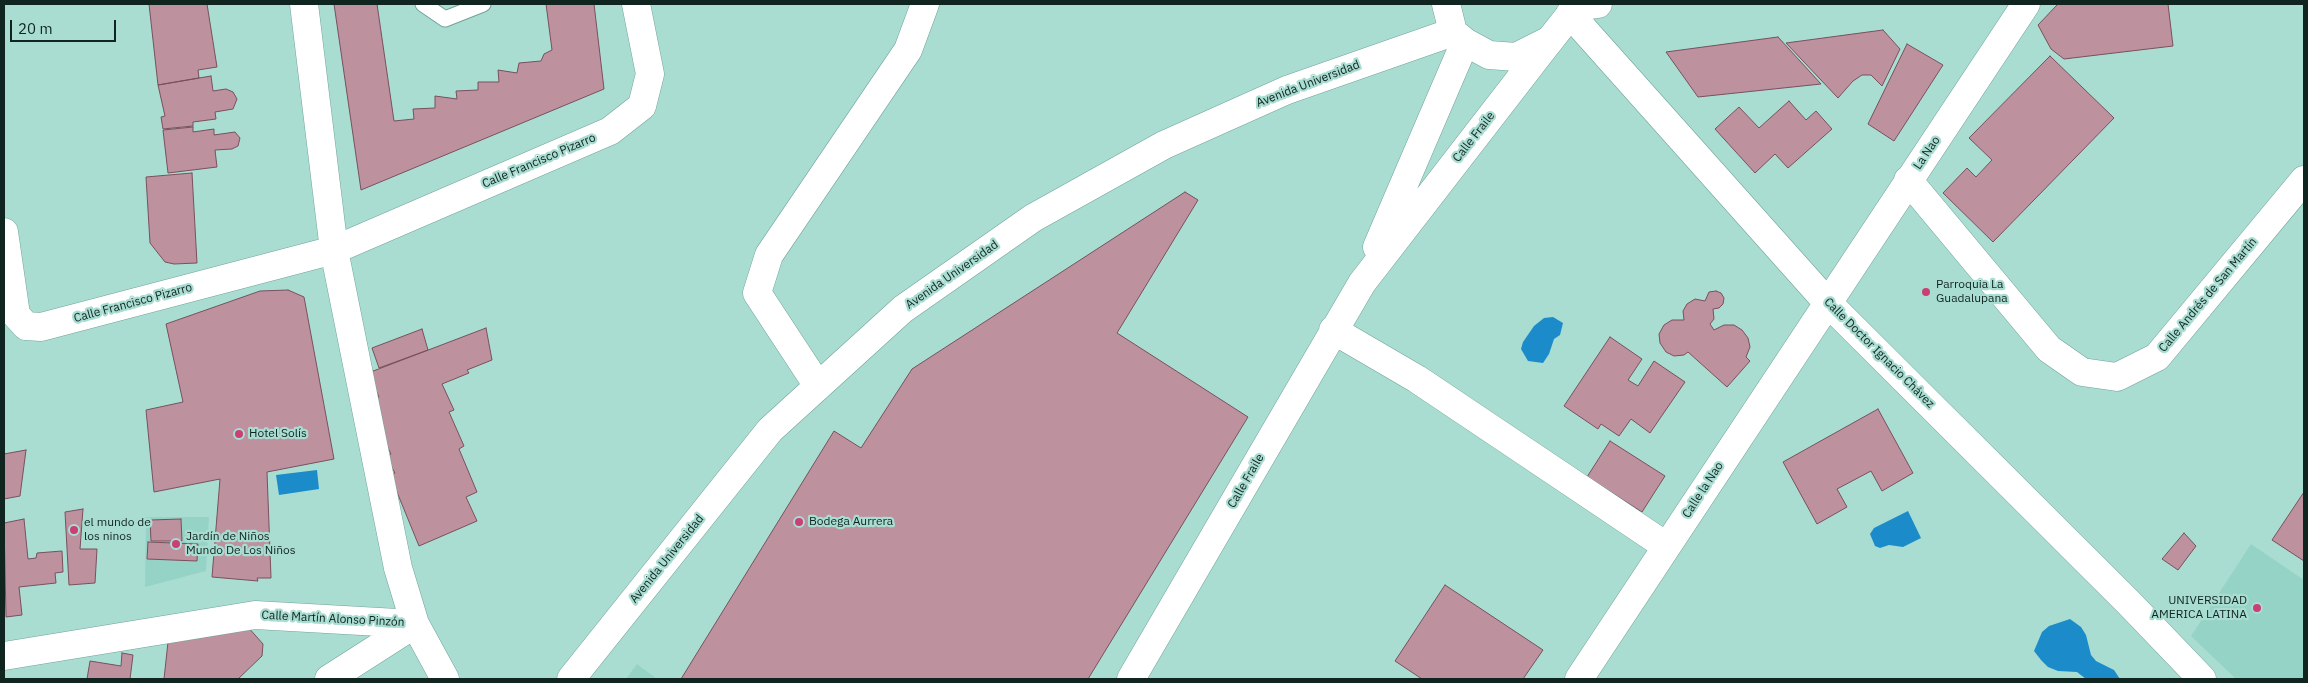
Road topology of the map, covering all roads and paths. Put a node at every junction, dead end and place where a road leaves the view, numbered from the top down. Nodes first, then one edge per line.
1 (304, 4) edge
2 (424, 4) edge
3 (483, 4) edge
4 (636, 4) edge
5 (925, 4) edge
6 (1446, 4) edge
7 (2026, 4) edge
8 (1580, 7) edge
9 (1459, 37) junction
10 (1550, 40) junction
11 (1908, 180) junction
12 (2304, 180) edge
13 (4, 232) edge
14 (334, 250) junction
15 (1362, 283) junction
16 (1827, 302) junction
17 (1333, 330) junction
18 (818, 386) junction
19 (1666, 546) junction
20 (414, 624) junction
21 (4, 656) edge
22 (329, 679) edge
23 (445, 679) edge
24 (571, 679) edge
25 (1131, 679) edge
26 (1578, 679) edge
27 (2202, 679) edge

1 - 14 street
2 - 3 lane
4 - 14 street, Calle Francisco Pizarro
5 - 18 street
6 - 9 street
7 - 11 street, La Nao
8 - 10 street
8 - 16 street, Calle Doctor Ignacio Chávez
9 - 10 street
9 - 15 street, Calle Fraile
9 - 18 street, Avenida Universidad
10 - 15 street, Calle Fraile
11 - 12 street, Calle Andrés de San Martín
11 - 16 street, La Nao
13 - 14 street, Calle Francisco Pizarro
14 - 20 street
15 - 17 street, Calle Fraile
16 - 19 street, Calle la Nao
16 - 27 street, Calle Doctor Ignacio Chávez
17 - 19 street
17 - 25 street, Calle Fraile
18 - 24 street, Avenida Universidad
19 - 26 street, Calle la Nao
20 - 21 street, Calle Martín Alonso Pinzón
20 - 22 street, Calle Martín Alonso Pinzón
20 - 23 street

